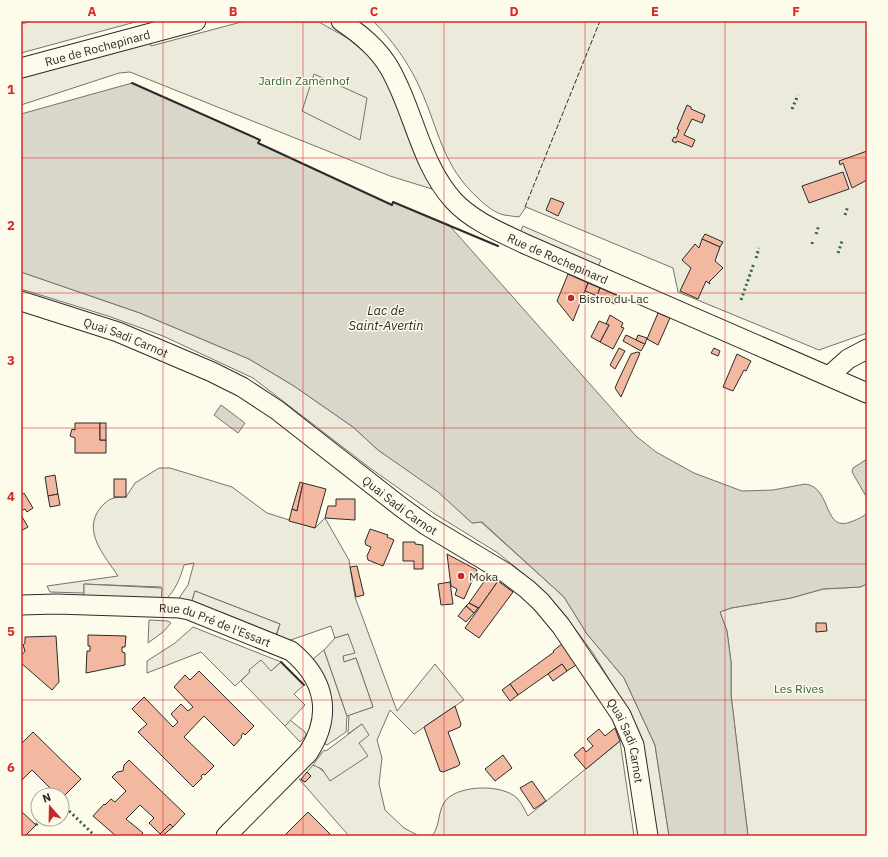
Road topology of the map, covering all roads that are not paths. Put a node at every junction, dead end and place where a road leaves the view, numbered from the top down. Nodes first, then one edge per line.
1 (196, 21) edge
2 (341, 21) edge
3 (21, 68) edge
4 (21, 301) edge
5 (867, 349) edge
6 (829, 376) junction
7 (867, 393) edge
8 (21, 605) edge
9 (226, 836) edge
10 (648, 836) edge

1 - 3 street, Rue de Rochepinard
2 - 6 street, Rue de Rochepinard
4 - 10 street, Quai Sadi Carnot
5 - 6 street
6 - 7 street, Rue de Rochepinard
8 - 9 street, Rue du Pré de l'Essart

